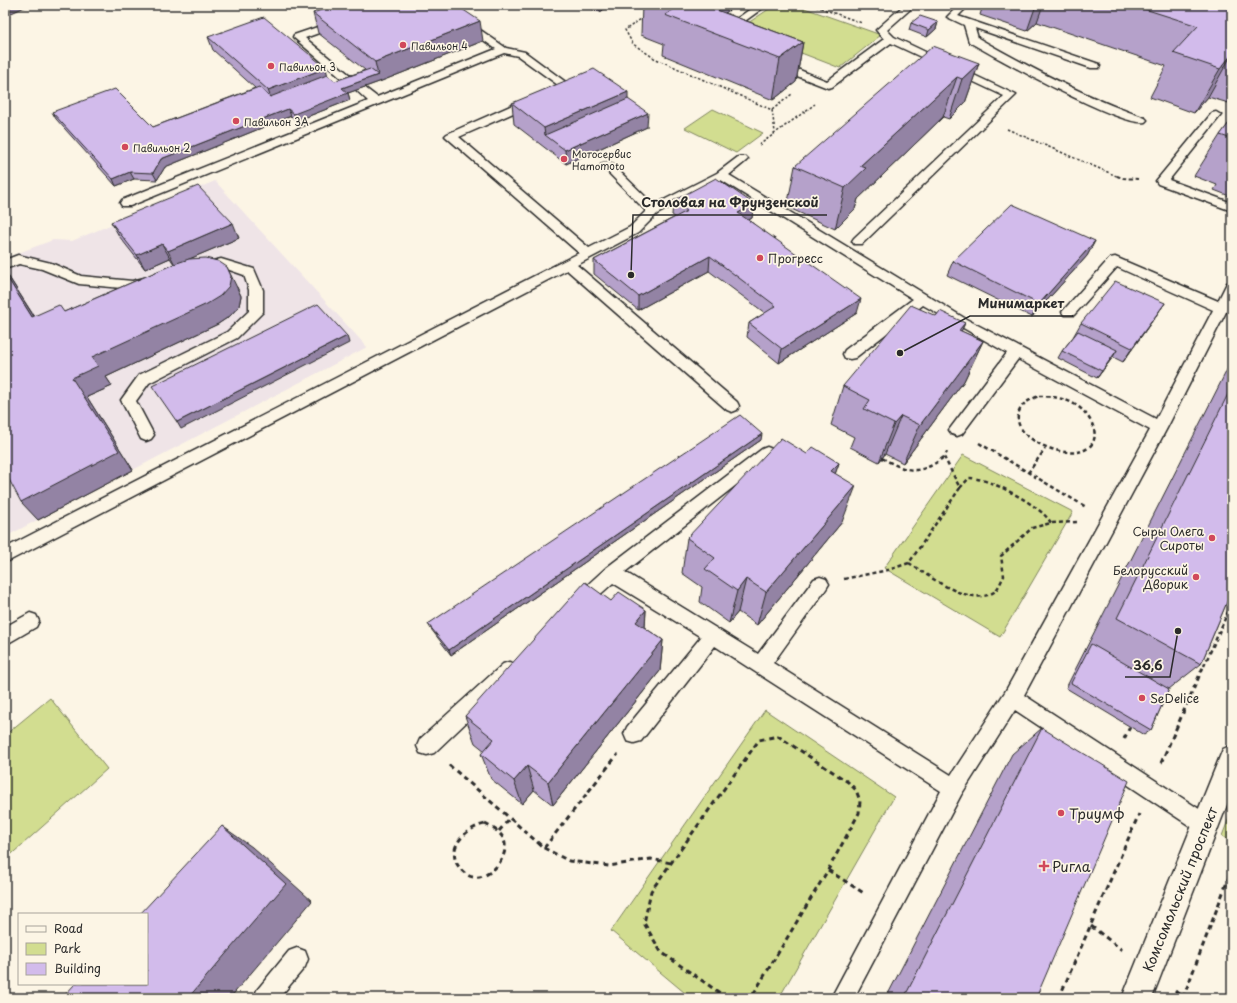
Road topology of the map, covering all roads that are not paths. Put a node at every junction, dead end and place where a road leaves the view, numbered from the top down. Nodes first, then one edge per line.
1 (439, 5) edge
2 (762, 5) edge
3 (910, 5) edge
4 (964, 5) edge
5 (347, 20) edge
6 (969, 23) junction
7 (713, 39) edge
8 (890, 39) junction
9 (503, 50) junction
10 (768, 61) edge
11 (1095, 66) dead end
12 (376, 102) junction
13 (1216, 116) edge
14 (1141, 120) dead end
15 (742, 159) road end
16 (607, 165) dead end
17 (720, 175) junction
18 (126, 204) dead end
19 (1232, 207) edge
20 (653, 211) junction
21 (858, 241) dead end
22 (588, 254) junction
23 (568, 264) junction
24 (5, 265) edge
25 (186, 272) edge
26 (159, 279) edge
27 (1228, 296) edge
28 (923, 298) junction
29 (1069, 312) dead end
30 (1016, 351) junction
31 (850, 354) dead end
32 (732, 406) dead end
33 (1159, 428) junction
34 (957, 430) road end
35 (146, 434) dead end
36 (767, 453) edge
37 (5, 556) edge
38 (612, 573) junction
39 (820, 584) road end
40 (566, 616) edge
41 (30, 621) dead end
42 (713, 634) junction
43 (5, 637) edge
44 (520, 660) edge
45 (761, 665) junction
46 (1012, 698) junction
47 (634, 734) road end
48 (427, 746) road end
49 (1232, 758) edge
50 (954, 788) junction
51 (1206, 824) junction
52 (297, 959) dead end
53 (265, 998) edge
54 (842, 998) edge
55 (1137, 998) edge

1 - 9 lane
2 - 7 lane
3 - 8 lane
4 - 6 lane
5 - 12 lane
6 - 11 lane
6 - 14 lane
8 - 10 lane
8 - 21 lane
9 - 12 lane
9 - 22 lane
12 - 18 lane
13 - 19 lane
15 - 17 lane
16 - 20 lane
17 - 20 lane
17 - 28 lane
20 - 22 lane
22 - 23 lane
23 - 32 lane
23 - 37 lane
24 - 26 lane
25 - 35 lane
27 - 29 lane
27 - 33 lane
28 - 30 lane
28 - 31 lane
30 - 33 lane
30 - 34 lane
33 - 46 lane
36 - 38 lane
38 - 40 lane
38 - 42 lane
39 - 45 lane
41 - 43 lane
42 - 45 lane
42 - 47 lane
44 - 48 lane
45 - 50 lane
46 - 50 lane
46 - 51 lane
49 - 51 street, Комсомольский проспект
50 - 54 lane
51 - 55 street, Комсомольский проспект
52 - 53 lane

